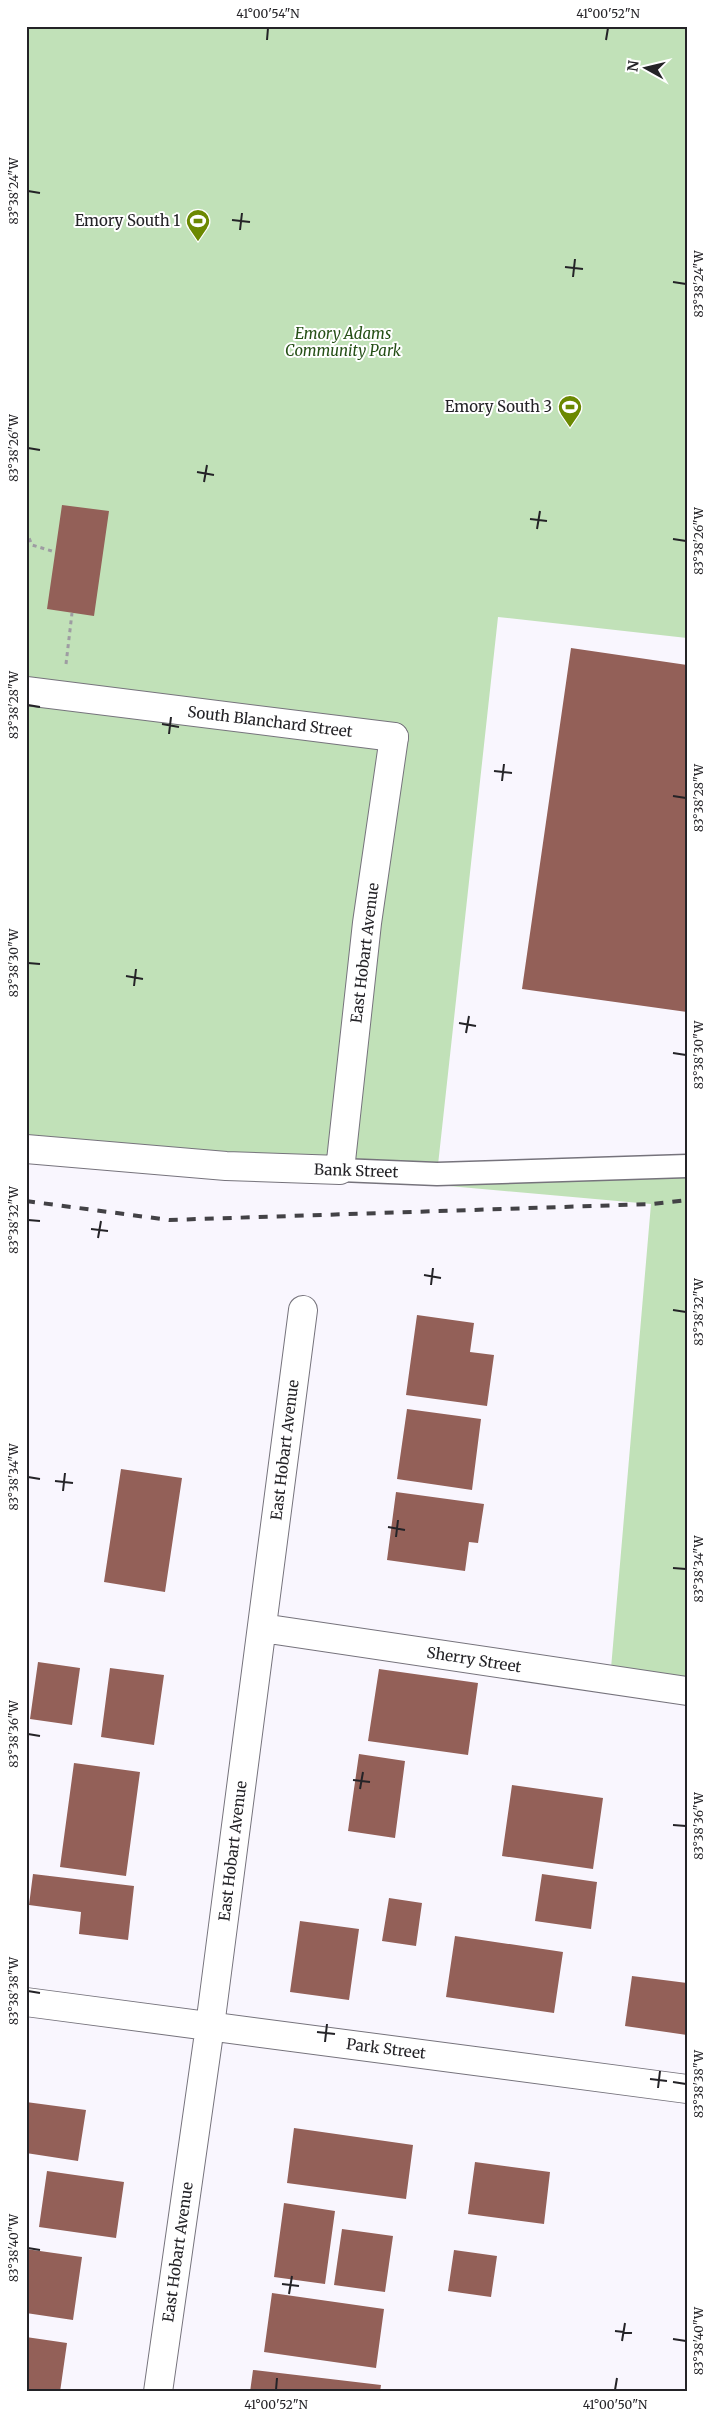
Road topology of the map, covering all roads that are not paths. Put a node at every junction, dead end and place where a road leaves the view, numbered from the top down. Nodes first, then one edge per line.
1 (26, 691) edge
2 (394, 737) joint
3 (26, 1149) edge
4 (687, 1166) edge
5 (340, 1170) junction
6 (303, 1310) dead end
7 (262, 1628) junction
8 (687, 1691) edge
9 (26, 2002) edge
10 (210, 2026) junction
11 (687, 2089) edge
12 (158, 2392) edge

1 - 2 street, South Blanchard Street
2 - 5 street, East Hobart Avenue
3 - 5 street, Bank Street
4 - 5 lane, Bank Street
6 - 7 street, East Hobart Avenue
7 - 8 street, Sherry Street
7 - 10 street, East Hobart Avenue
9 - 10 street, Park Street
10 - 11 street, Park Street
10 - 12 street, East Hobart Avenue

